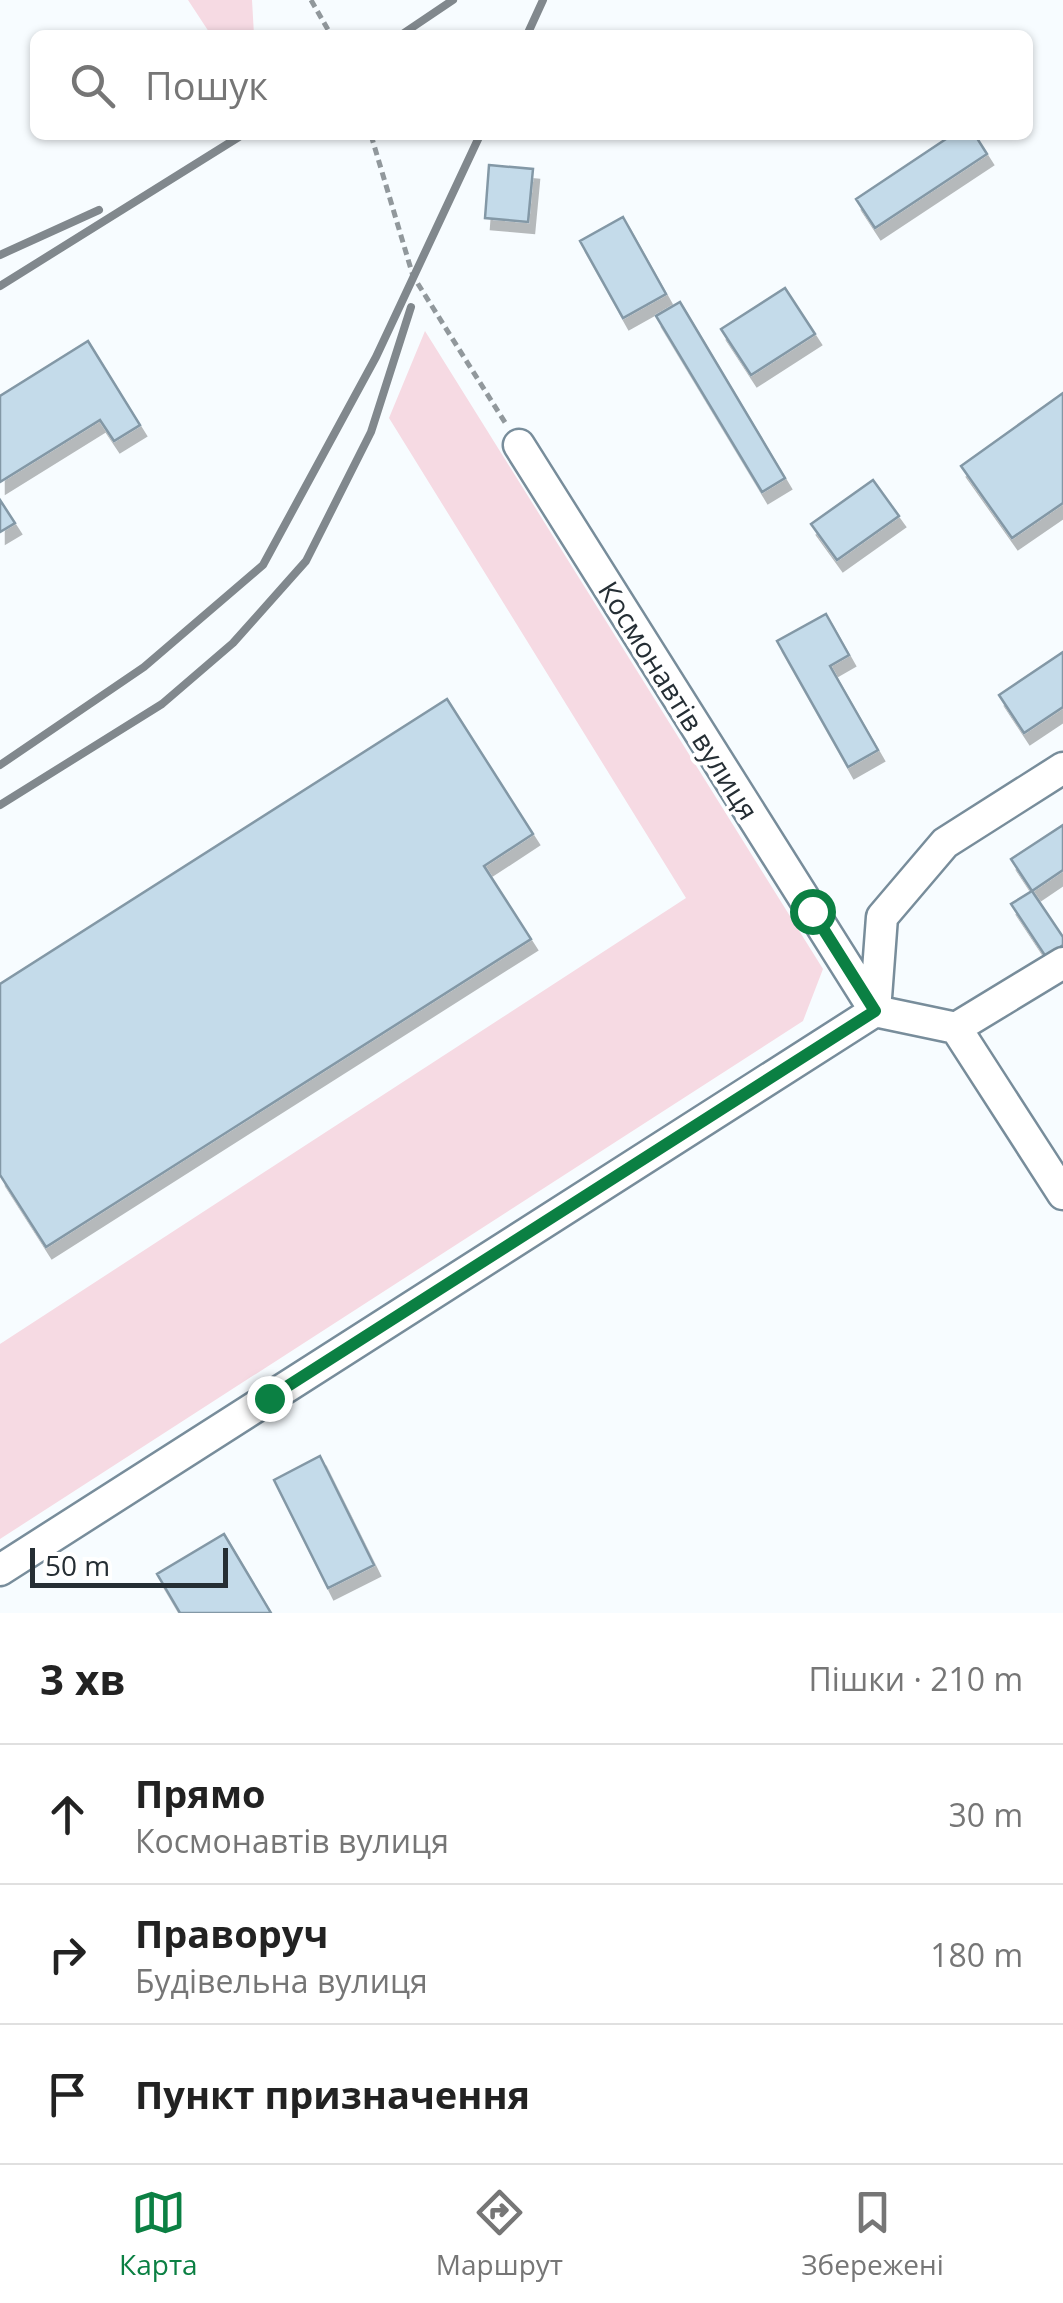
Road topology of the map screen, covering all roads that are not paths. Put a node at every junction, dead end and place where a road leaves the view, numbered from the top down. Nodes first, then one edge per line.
1 (519, 445) road end
2 (1063, 768) edge
3 (1063, 963) edge
4 (875, 1011) junction
5 (956, 1028) junction
6 (1063, 1194) edge
7 (0, 1570) edge

1 - 4 street, Космонавтів вулиця
2 - 4 street
3 - 5 street
4 - 5 street
4 - 7 street
5 - 6 street

